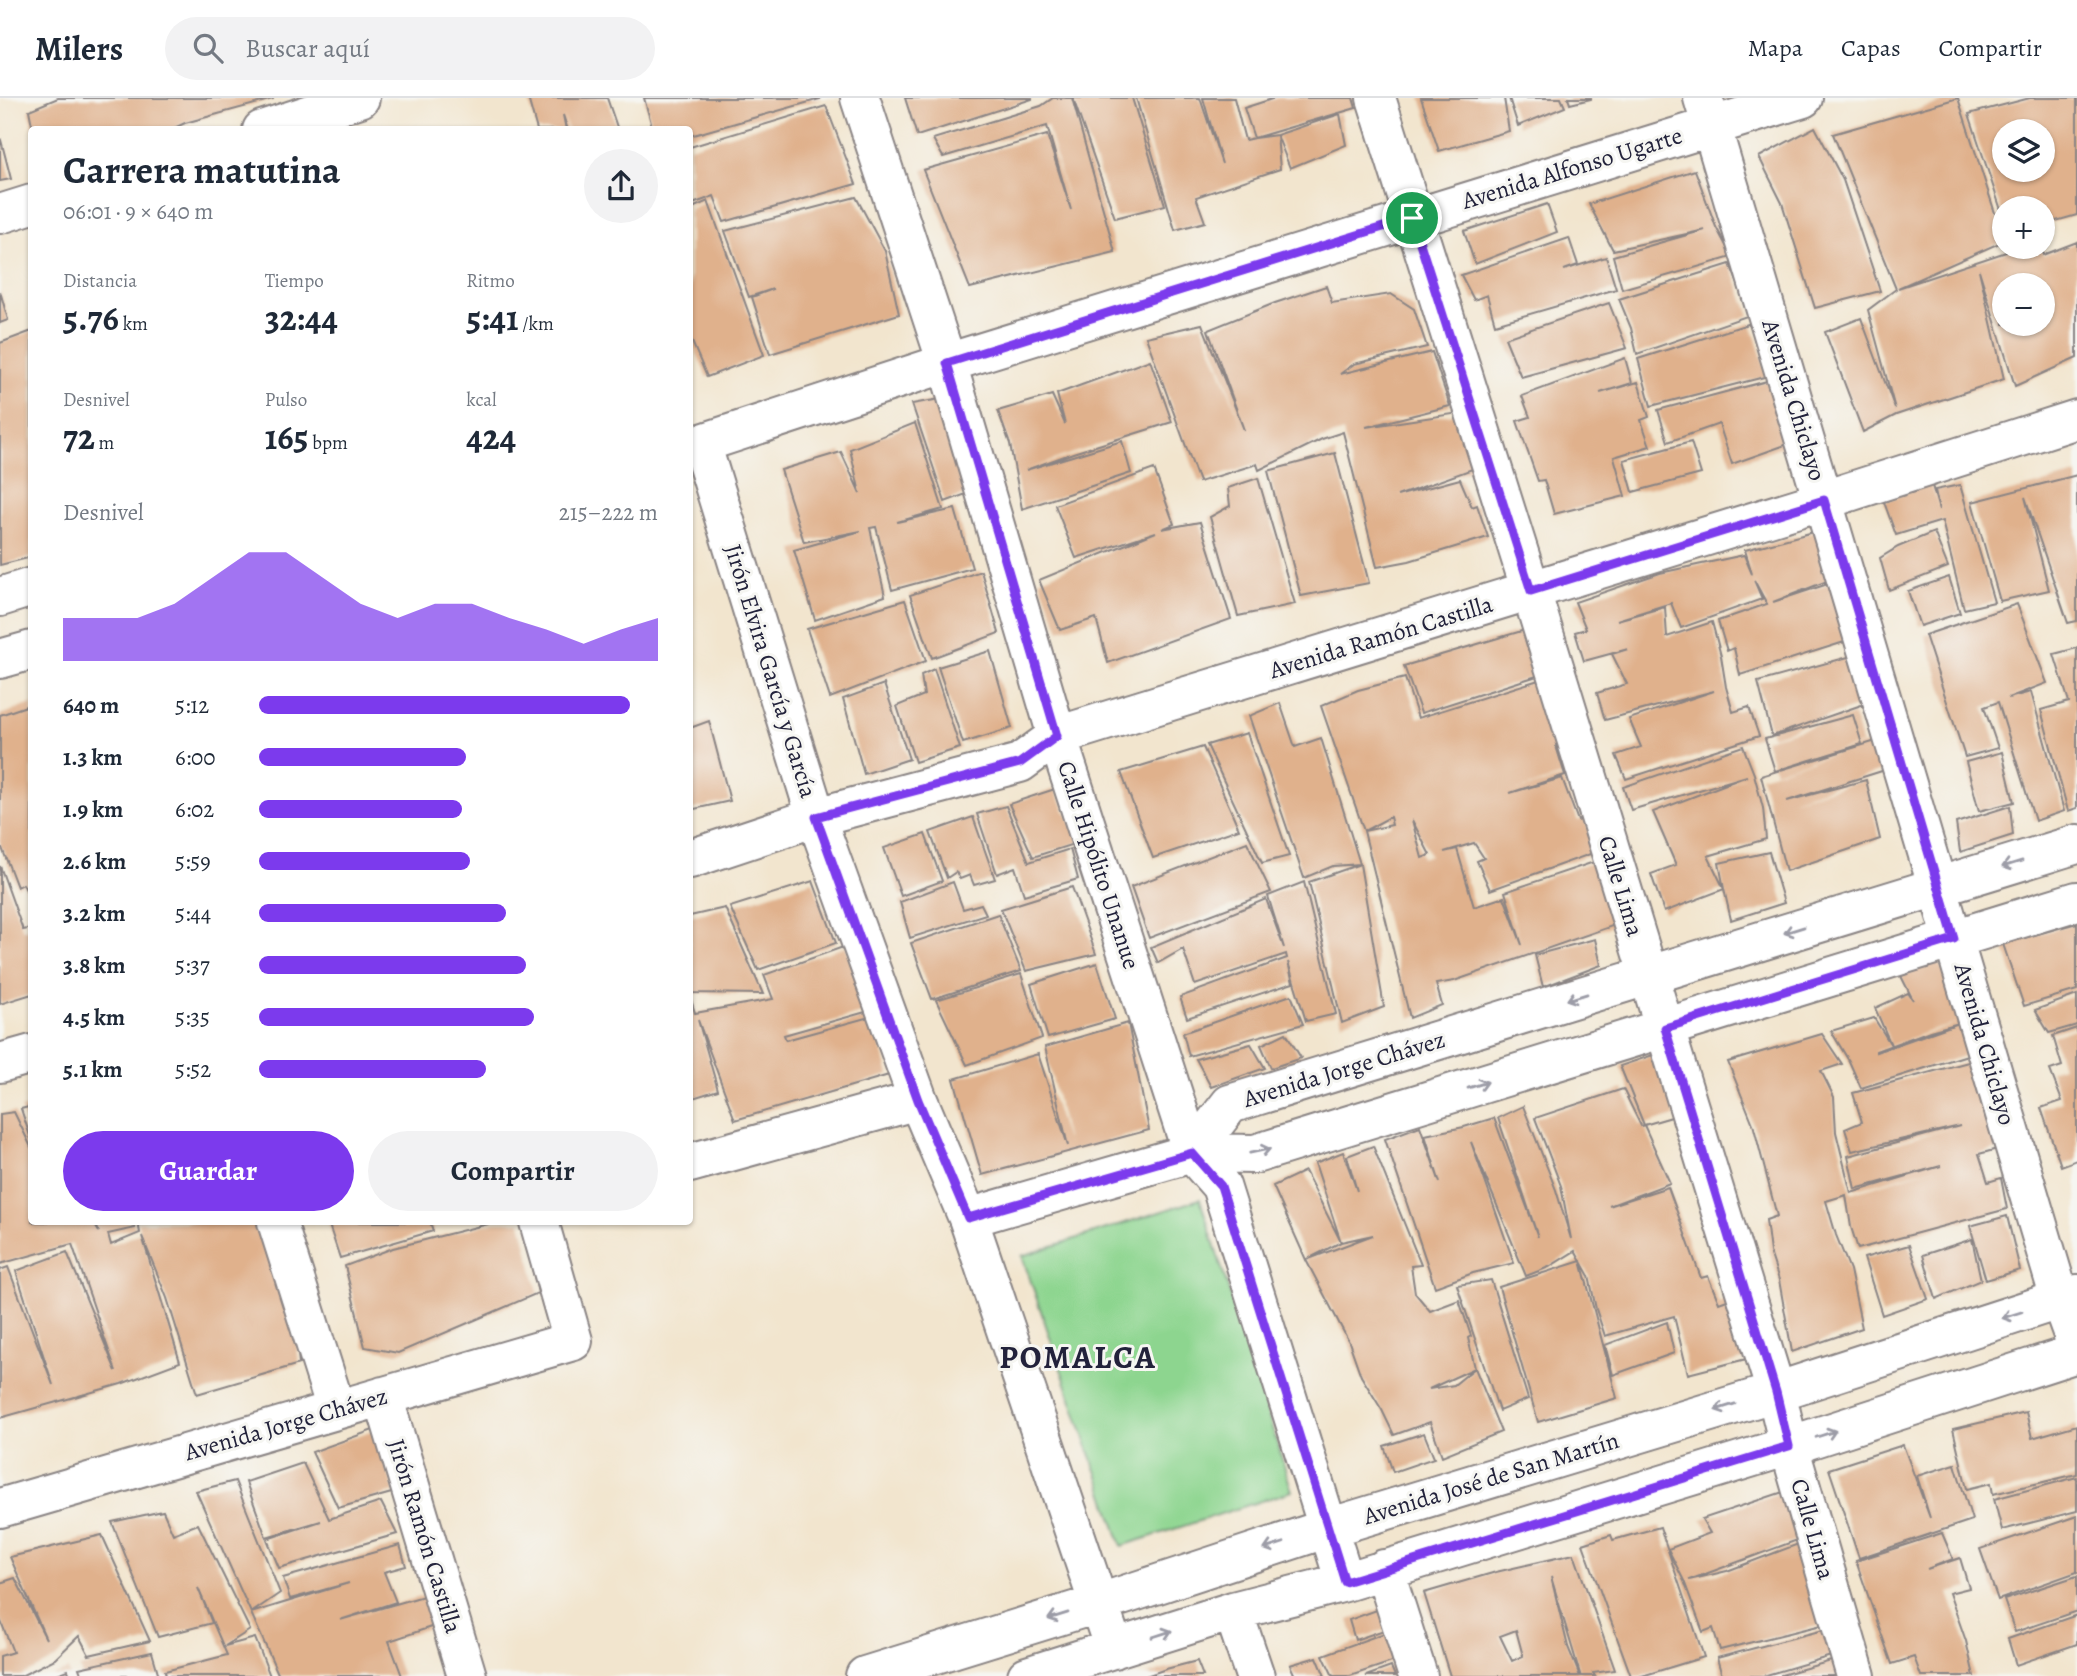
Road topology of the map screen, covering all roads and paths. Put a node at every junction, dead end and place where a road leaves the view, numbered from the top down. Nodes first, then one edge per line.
1 (360, 98) edge
2 (860, 98) edge
3 (1376, 98) edge
4 (1803, 98) edge
5 (1707, 112) edge
6 (274, 126) edge
7 (28, 205) edge
8 (0, 214) edge
9 (1412, 218) junction
10 (947, 363) junction
11 (2077, 419) edge
12 (693, 445) edge
13 (1824, 500) junction
14 (28, 588) edge
15 (1531, 591) junction
16 (0, 597) edge
17 (28, 651) edge
18 (0, 659) edge
19 (1057, 736) junction
20 (816, 817) junction
21 (2077, 844) edge
22 (693, 858) edge
23 (1938, 886) junction
24 (2077, 901) edge
25 (1954, 939) junction
26 (1648, 975) junction
27 (1665, 1028) junction
28 (28, 1055) edge
29 (0, 1063) edge
30 (918, 1100) junction
31 (1192, 1153) junction
32 (693, 1162) edge
33 (968, 1218) junction
34 (278, 1225) edge
35 (540, 1225) edge
36 (2069, 1297) edge
37 (2077, 1346) edge
38 (2077, 1353) edge
39 (1776, 1392) junction
40 (383, 1396) junction
41 (336, 1409) junction
42 (1789, 1446) junction
43 (0, 1508) edge
44 (1328, 1528) junction
45 (1384, 1569) junction
46 (1345, 1582) junction
47 (1100, 1603) junction
48 (1233, 1611) junction
49 (1114, 1649) junction
50 (467, 1676) edge
51 (865, 1676) edge
52 (1027, 1676) edge
53 (1255, 1676) edge
54 (1418, 1676) edge
55 (1856, 1676) edge

1 - 6 street
2 - 10 street, Calle Hipólito Unanue
3 - 9 street, Calle Lima
4 - 5 street, Avenida Alfonso Ugarte
5 - 9 street, Avenida Alfonso Ugarte
5 - 13 street, Avenida Chiclayo
7 - 8 street
9 - 10 street, Avenida Alfonso Ugarte
9 - 15 street, Calle Lima
10 - 12 street, Avenida Alfonso Ugarte
10 - 19 street, Calle Hipólito Unanue
11 - 13 street, Avenida Ramón Castilla
12 - 20 street, Jirón Elvira García y García
13 - 15 street, Avenida Ramón Castilla
13 - 23 street, Avenida Chiclayo
14 - 16 street
15 - 19 street, Avenida Ramón Castilla
15 - 26 street, Calle Lima
17 - 18 street
19 - 20 street, Avenida Ramón Castilla
19 - 31 street, Calle Hipólito Unanue
20 - 22 street, Avenida Ramón Castilla
20 - 30 street, Jirón Elvira García y García
21 -> 23 street, Avenida Jorge Chávez
23 - 25 street, Avenida Chiclayo
23 -> 26 street, Avenida Jorge Chávez
24 - 25 street
25 - 27 street
25 - 36 street, Avenida Chiclayo
26 - 27 street, Calle Lima
26 -> 31 street, Avenida Jorge Chávez
31 -> 27 street
27 - 39 street, Calle Lima
28 - 29 street
30 - 32 street
30 - 33 street, Jirón Elvira García y García
31 - 33 street
31 - 44 street, Calle Hipólito Unanue
33 - 47 street, Jirón Elvira García y García
34 - 41 street
35 - 40 street, Avenida Jorge Chávez
36 - 37 street, Avenida Chiclayo
36 -> 39 street, Avenida José de San Martín
42 -> 38 street
39 - 42 street, Calle Lima
39 -> 44 street, Avenida José de San Martín
40 - 41 street, Avenida Jorge Chávez
40 - 50 street, Jirón Ramón Castilla
41 - 43 street, Avenida Jorge Chávez
42 - 45 street
42 - 55 street, Calle Lima
44 - 46 street, Calle Hipólito Unanue
44 -> 47 street, Avenida José de San Martín
45 - 46 street
45 - 54 street
46 - 48 street
47 - 49 street, Jirón Elvira García y García
47 -> 51 street, Avenida José de San Martín
49 -> 48 street
48 - 53 street
49 - 52 street

